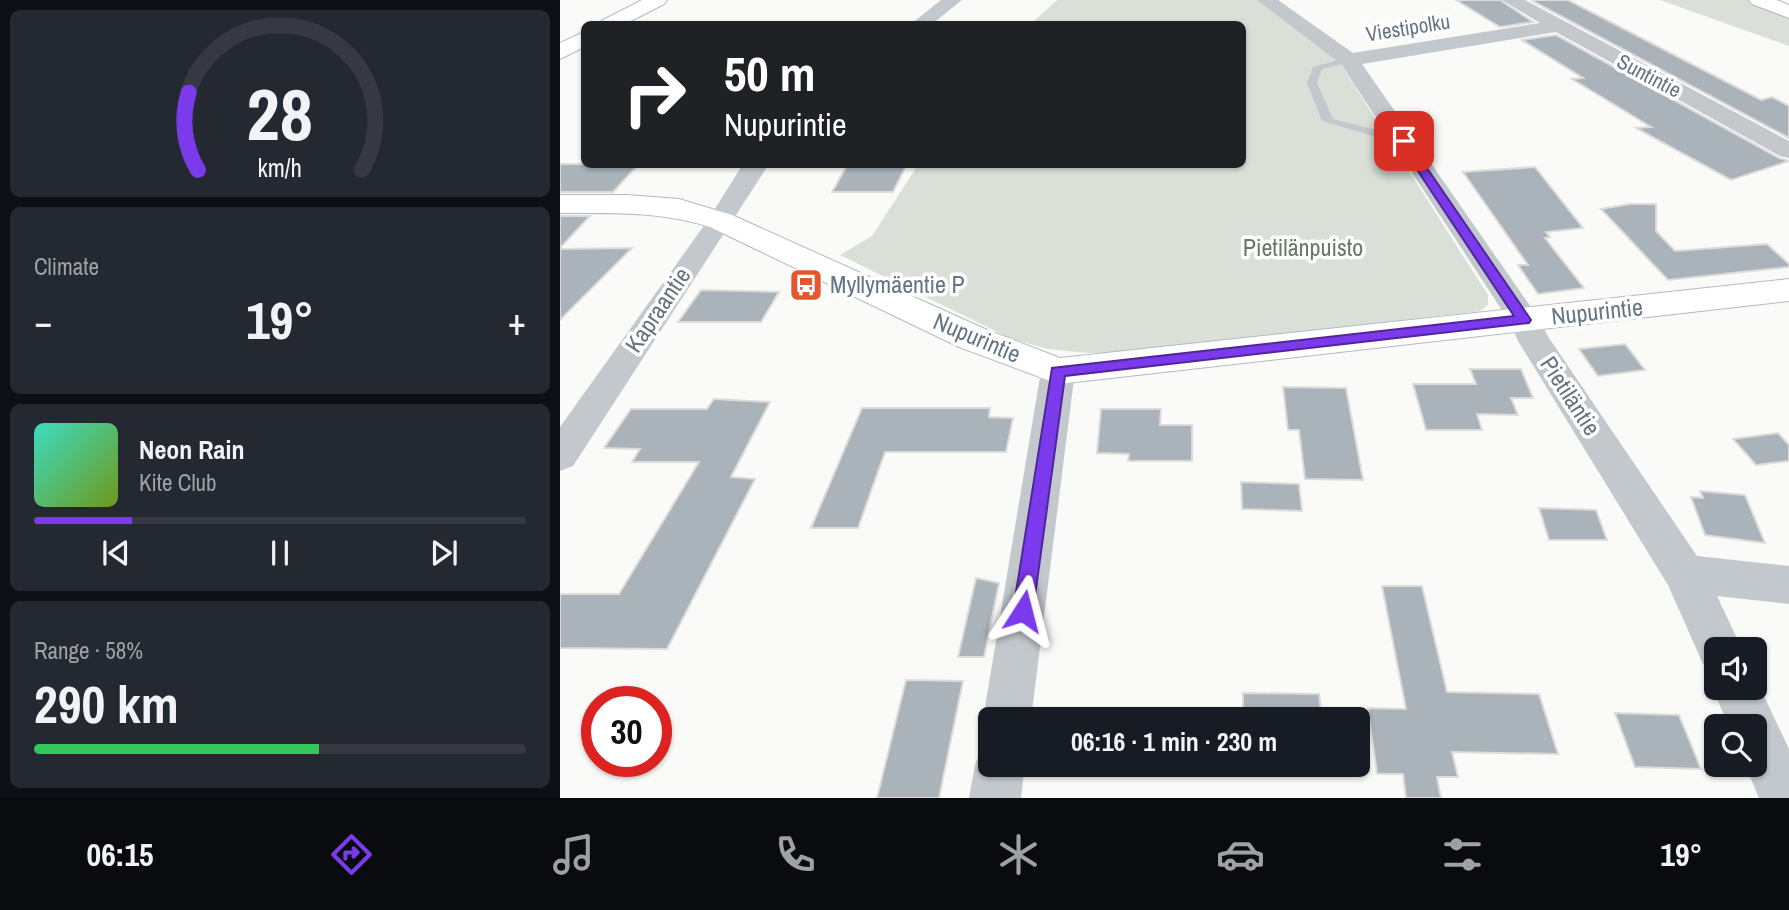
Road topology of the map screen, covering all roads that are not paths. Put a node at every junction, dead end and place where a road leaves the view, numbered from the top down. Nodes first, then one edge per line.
1 (657, 0) edge
2 (953, 0) edge
3 (1266, 0) edge
4 (1511, 0) edge
5 (1759, 0) edge
6 (1789, 12) edge
7 (616, 21) edge
8 (924, 21) edge
9 (1558, 26) junction
10 (581, 40) edge
11 (560, 52) edge
12 (1349, 60) junction
13 (1404, 141) junction
14 (1789, 151) edge
15 (754, 168) edge
16 (560, 204) edge
17 (721, 221) junction
18 (1789, 290) edge
19 (1524, 320) junction
20 (1058, 371) junction
21 (560, 456) edge
22 (1685, 574) junction
23 (1789, 585) edge
24 (1714, 637) edge
25 (1009, 707) edge
26 (1767, 758) edge
27 (998, 777) edge
28 (995, 798) edge
29 (1785, 798) edge

1 - 7 street
2 - 8 street
3 - 12 street, Pietiläntie
4 - 9 street, Suntintie
5 - 6 street
9 - 12 street, Viestipolku
9 - 14 street, Suntintie
10 - 11 street
12 - 13 street, Pietiläntie
12 - 13 lane
13 - 19 street, Pietiläntie
15 - 17 street, Kapraantie
16 - 17 street, Nupurintie
17 - 20 street, Nupurintie
17 - 21 street, Kapraantie
18 - 19 street, Nupurintie
19 - 20 street, Nupurintie
19 - 22 street, Pietiläntie
20 - 25 street
22 - 23 street
22 - 24 street, Pietiläntie
26 - 29 street
27 - 28 street

